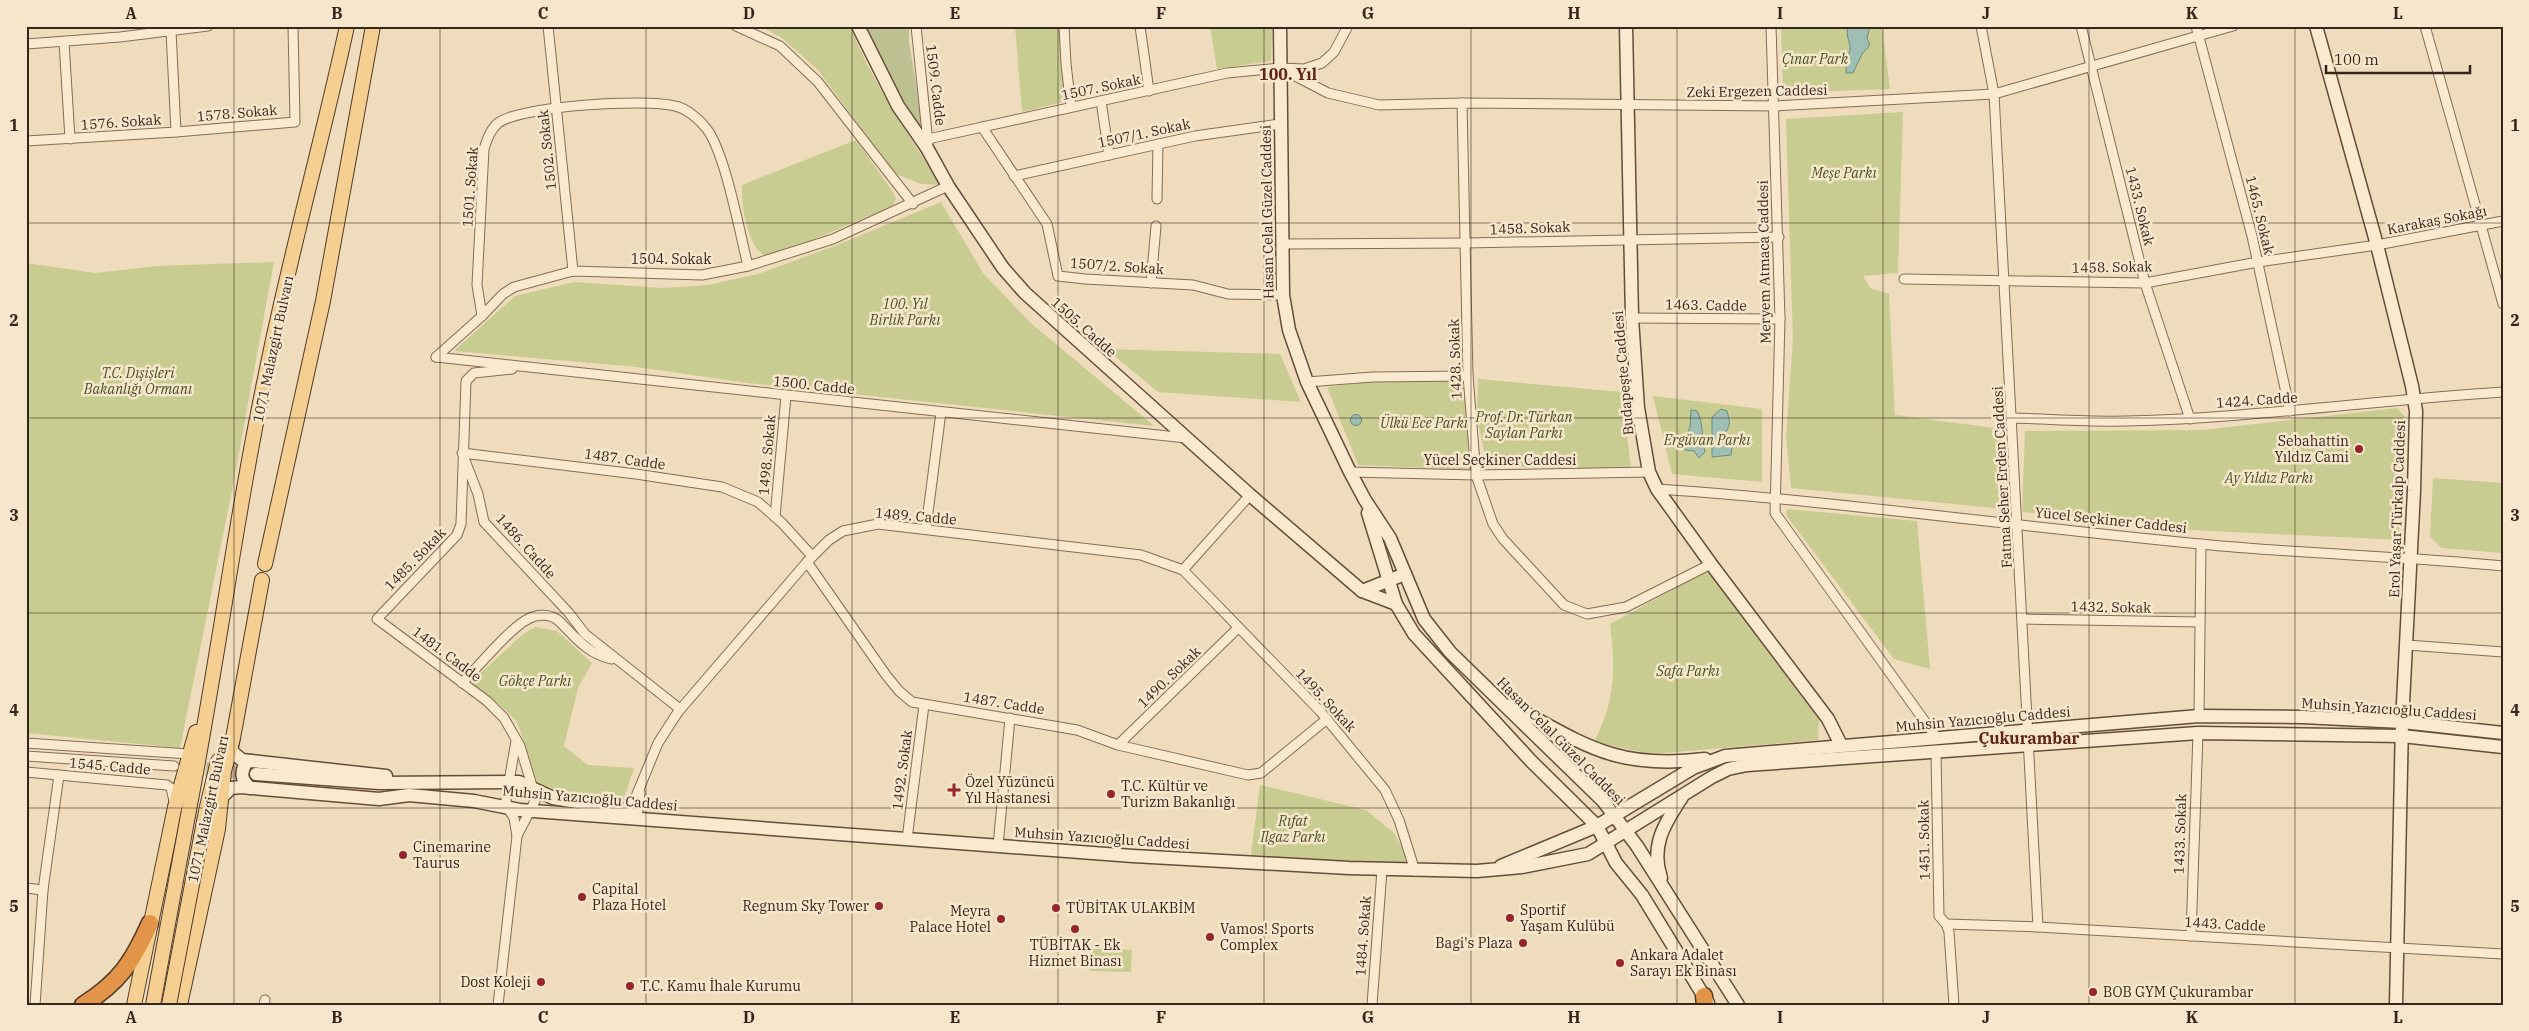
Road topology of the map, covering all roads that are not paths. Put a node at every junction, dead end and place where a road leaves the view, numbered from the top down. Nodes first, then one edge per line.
1 (118, 26) edge
2 (208, 26) edge
3 (293, 26) edge
4 (347, 26) edge
5 (373, 26) edge
6 (548, 26) edge
7 (736, 26) edge
8 (858, 26) edge
9 (916, 26) edge
10 (1064, 26) edge
11 (1140, 26) edge
12 (1280, 26) edge
13 (1348, 26) edge
14 (1626, 26) edge
15 (1771, 26) edge
16 (1981, 26) edge
17 (2081, 26) edge
18 (2196, 26) edge
19 (2232, 26) edge
20 (2316, 26) edge
21 (2425, 26) edge
22 (171, 31) junction
23 (120, 37) junction
24 (2200, 37) junction
25 (64, 42) junction
26 (26, 44) edge
27 (1280, 68) junction
28 (2090, 68) junction
29 (1150, 91) junction
30 (1994, 94) junction
31 (1100, 101) junction
32 (1462, 103) junction
33 (1628, 104) junction
34 (1774, 106) junction
35 (1072, 107) junction
36 (556, 108) junction
37 (1280, 124) junction
38 (982, 127) junction
39 (176, 132) junction
40 (70, 139) junction
41 (26, 142) edge
42 (928, 143) junction
43 (1158, 144) junction
44 (1109, 155) junction
45 (1014, 176) junction
46 (948, 186) junction
47 (1157, 199) dead end
48 (913, 204) junction
49 (2503, 221) edge
50 (1156, 226) dead end
51 (2481, 226) junction
52 (1779, 237) junction
53 (1632, 239) junction
54 (1466, 243) junction
55 (1282, 244) junction
56 (2376, 245) junction
57 (2258, 262) junction
58 (748, 266) junction
59 (573, 271) junction
60 (1904, 279) dead end
61 (2006, 280) junction
62 (1151, 283) junction
63 (2145, 283) junction
64 (1283, 295) junction
65 (2503, 304) edge
66 (482, 316) junction
67 (1632, 318) junction
68 (1780, 319) junction
69 (436, 357) joint
70 (528, 367) junction
71 (1468, 376) junction
72 (1307, 382) junction
73 (2503, 392) edge
74 (786, 396) junction
75 (2414, 397) junction
76 (2290, 411) junction
77 (941, 412) junction
78 (2013, 418) junction
79 (2190, 418) junction
80 (1189, 438) junction
81 (462, 453) junction
82 (1350, 472) junction
83 (1649, 472) junction
84 (1476, 475) junction
85 (1657, 489) junction
86 (1250, 495) junction
87 (1775, 497) junction
88 (1365, 500) junction
89 (775, 517) junction
90 (2017, 524) junction
91 (926, 528) junction
92 (2201, 544) junction
93 (2411, 557) junction
94 (810, 559) junction
95 (265, 564) dead end
96 (1711, 564) junction
97 (2503, 566) edge
98 (1184, 570) junction
99 (1405, 574) junction
100 (262, 580) dead end
101 (1387, 581) junction
102 (1362, 591) junction
103 (1414, 593) junction
104 (1396, 604) junction
105 (255, 615) junction
106 (377, 619) joint
107 (2022, 619) junction
108 (2199, 622) junction
109 (1238, 628) junction
110 (2407, 645) junction
111 (2503, 652) edge
112 (616, 660) junction
113 (213, 674) junction
114 (462, 683) junction
115 (1496, 697) junction
116 (924, 705) junction
117 (680, 709) junction
118 (2199, 716) junction
119 (1010, 718) junction
120 (1327, 719) junction
121 (2402, 722) junction
122 (2028, 730) junction
123 (2198, 733) junction
124 (2503, 733) edge
125 (2402, 736) junction
126 (1936, 737) junction
127 (233, 738) junction
128 (516, 738) junction
129 (26, 743) edge
130 (1118, 744) junction
131 (1842, 745) junction
132 (2029, 746) junction
133 (2503, 747) edge
134 (1936, 753) junction
135 (189, 754) junction
136 (26, 756) edge
137 (1725, 756) junction
138 (251, 761) junction
139 (174, 766) tunnel mouth
140 (26, 772) edge
141 (256, 774) tunnel mouth
142 (59, 776) junction
143 (408, 781) junction
144 (509, 782) junction
145 (379, 783) junction
146 (250, 788) junction
147 (535, 790) junction
148 (1684, 794) junction
149 (409, 795) junction
150 (223, 796) junction
151 (507, 807) junction
152 (182, 808) junction
153 (532, 809) junction
154 (632, 813) junction
155 (1614, 815) junction
156 (1598, 826) junction
157 (1626, 830) junction
158 (517, 836) junction
159 (907, 839) junction
160 (1607, 843) junction
161 (998, 846) junction
162 (1382, 870) junction
163 (1492, 870) junction
164 (1414, 871) junction
165 (26, 888) edge
166 (44, 890) junction
167 (1668, 894) junction
168 (150, 922) junction
169 (1946, 924) junction
170 (2038, 927) junction
171 (2191, 936) junction
172 (2399, 946) junction
173 (2503, 954) edge
174 (138, 982) junction
175 (183, 989) junction
176 (1706, 1002) edge
177 (35, 1005) edge
178 (83, 1005) edge
179 (134, 1005) edge
180 (153, 1005) edge
181 (169, 1005) edge
182 (180, 1005) edge
183 (498, 1005) edge
184 (1372, 1005) edge
185 (1738, 1005) edge
186 (1954, 1005) edge
187 (2396, 1005) edge

1 - 23 street
2 - 22 street
3 - 39 street, 1578. Sokak
4 - 113 main road, 1071 Malazgirt Bulvarı
5 - 95 main road
6 - 36 street, 1502. Sokak
7 - 48 street
8 - 42 main road, 1505. Cadde
9 - 42 street, 1509. Cadde
10 - 35 street
11 - 29 street
12 - 27 main road, Hasan Celal Güzel Caddesi
13 - 27 street, 1507. Sokak
14 - 33 main road, Budapeşte Caddesi
15 - 34 street, Meryem Atmaca Caddesi
16 - 30 street, Fatma Seher Erden Caddesi
17 - 28 street, 1433. Sokak
18 - 24 street, 1465. Sokak
19 - 24 street, Zeki Ergezen Caddesi
20 - 56 main road, Erol Yaşar Türkalp Caddesi
21 - 51 street
22 - 23 street
22 - 39 street, 1576. Sokak
23 - 25 street
24 - 28 street, Zeki Ergezen Caddesi
24 - 57 street, 1465. Sokak
25 - 26 street
25 - 40 street
27 - 29 street, 1507. Sokak
27 - 32 street, Zeki Ergezen Caddesi
27 - 37 main road, Hasan Celal Güzel Caddesi
28 - 30 street, Zeki Ergezen Caddesi
28 - 63 street, 1433. Sokak
29 - 31 street, 1507. Sokak
30 - 34 street, Zeki Ergezen Caddesi
30 - 61 street, Fatma Seher Erden Caddesi
31 - 35 street, 1507. Sokak
31 - 44 street
32 - 33 street, Zeki Ergezen Caddesi
32 - 54 street, 1428. Sokak
33 - 34 street, Zeki Ergezen Caddesi
33 - 53 main road, Budapeşte Caddesi
34 - 52 street, Meryem Atmaca Caddesi
35 - 38 street, 1507. Sokak
36 - 58 street, 1501. Sokak
36 - 59 street, 1502. Sokak
36 - 66 street, 1501. Sokak
37 - 43 street, 1507/1. Sokak
37 - 55 main road, Hasan Celal Güzel Caddesi
38 - 42 street, 1507. Sokak
38 - 45 street, 1507/2. Sokak
39 - 40 street, 1576. Sokak
40 - 41 street, 1576. Sokak
42 - 46 main road, 1505. Cadde
43 - 44 street, 1507/1. Sokak
43 - 47 street
44 - 45 street, 1507/1. Sokak
45 - 62 street, 1507/2. Sokak
46 - 48 street, 1504. Sokak
46 - 80 main road, 1505. Cadde
48 - 58 street, 1504. Sokak
49 - 51 street, Karakaş Sokağı
50 - 62 street
51 - 56 street, Karakaş Sokağı
51 - 65 street
52 - 53 street, 1458. Sokak
52 - 68 street, Meryem Atmaca Caddesi
53 - 54 street, 1458. Sokak
53 - 67 main road, Budapeşte Caddesi
54 - 55 street, 1458. Sokak
54 - 71 street, 1428. Sokak
55 - 64 main road, Hasan Celal Güzel Caddesi
56 - 57 street, 1458. Sokak
56 - 75 main road, Erol Yaşar Türkalp Caddesi
57 - 63 street, 1458. Sokak
57 - 76 street, 1465. Sokak
58 - 59 street, 1504. Sokak
59 - 66 street, 1504. Sokak
60 - 61 street, 1458. Sokak
61 - 63 street, 1458. Sokak
61 - 78 street, Fatma Seher Erden Caddesi
62 - 64 street, 1507/2. Sokak
63 - 79 street, 1433. Sokak
64 - 72 main road, Hasan Celal Güzel Caddesi
66 - 69 street, 1504. Sokak
67 - 68 street, 1463. Cadde
67 - 83 main road, Budapeşte Caddesi
68 - 87 street, Meryem Atmaca Caddesi
69 - 70 street, 1500. Cadde
70 - 74 street, 1500. Cadde
70 - 81 street, 1486. Cadde
71 - 72 street
71 - 84 street, 1428. Sokak
72 - 82 main road, Hasan Celal Güzel Caddesi
73 - 75 street, 1424. Cadde
74 - 77 street, 1500. Cadde
74 - 89 street, 1498. Sokak
75 - 76 street, 1424. Cadde
75 - 93 main road, Erol Yaşar Türkalp Caddesi
76 - 79 street, 1424. Cadde
77 - 80 street, 1500. Cadde
77 - 91 street
78 - 79 street, 1424. Cadde
78 - 90 street, Fatma Seher Erden Caddesi
80 - 86 main road, 1505. Cadde
81 - 89 street, 1487. Cadde
81 - 106 street, 1485. Sokak
81 - 112 street, 1486. Cadde
82 - 84 street, Yücel Seçkiner Caddesi
82 - 88 main road, Hasan Celal Güzel Caddesi
83 - 84 street, Yücel Seçkiner Caddesi
83 - 85 main road, Budapeşte Caddesi
84 - 96 street, 1428. Sokak
85 - 87 street, Yücel Seçkiner Caddesi
85 - 96 main road, Budapeşte Caddesi
86 - 98 street
86 - 102 main road, 1505. Cadde
87 - 90 street, Yücel Seçkiner Caddesi
87 - 126 street, Meryem Atmaca Caddesi
88 - 99 main road, Hasan Celal Güzel Caddesi
88 - 101 main road, Hasan Celal Güzel Caddesi
89 - 94 street, 1487. Cadde
90 - 92 street, Yücel Seçkiner Caddesi
90 - 107 street, Fatma Seher Erden Caddesi
91 - 94 street, 1489. Cadde
91 - 98 street, 1489. Cadde
92 - 93 street, Yücel Seçkiner Caddesi
92 - 108 street
93 - 97 street, Yücel Seçkiner Caddesi
93 - 110 main road, Erol Yaşar Türkalp Caddesi
94 - 116 street, 1487. Cadde
94 - 117 street, 1489. Cadde
96 - 131 main road, Budapeşte Caddesi
98 - 109 street, 1495. Sokak
99 - 101 main road
99 - 103 main road, Hasan Celal Güzel Caddesi
100 - 105 main road, 1071 Malazgirt Bulvarı
101 - 102 main road
101 - 104 main road, Hasan Celal Güzel Caddesi
102 - 104 main road, 1505. Cadde
103 - 104 main road
103 - 115 main road, Hasan Celal Güzel Caddesi
104 - 156 main road
105 - 127 main road, 1071 Malazgirt Bulvarı
105 - 181 main road, 1071 Malazgirt Bulvarı, bridge
106 - 114 street, 1481. Cadde
107 - 108 street, 1432. Sokak
107 - 122 street, Fatma Seher Erden Caddesi
108 - 118 street
109 - 120 street, 1495. Sokak
109 - 130 street, 1490. Sokak
110 - 111 street
110 - 121 main road, Erol Yaşar Türkalp Caddesi
112 - 114 street
112 - 117 street, 1486. Cadde
113 - 135 main road, 1071 Malazgirt Bulvarı
113 - 152 main road, 1071 Malazgirt Bulvarı
114 - 128 street, 1481. Cadde
115 - 137 main road
115 - 155 main road, Hasan Celal Güzel Caddesi
116 - 119 street, 1487. Cadde
116 - 159 street, 1492. Sokak
117 - 154 street, 1489. Cadde
118 - 121 main road, Muhsin Yazıcıoğlu Caddesi
118 - 122 main road, Muhsin Yazıcıoğlu Caddesi
119 - 130 street, 1487. Cadde
119 - 161 street
120 - 130 street, 1487. Cadde
120 - 164 street, 1495. Sokak
121 - 124 main road, Muhsin Yazıcıoğlu Caddesi
121 - 125 main road, Erol Yaşar Türkalp Caddesi
122 - 126 main road, Muhsin Yazıcıoğlu Caddesi
122 - 132 street, Fatma Seher Erden Caddesi
123 - 125 main road, Muhsin Yazıcıoğlu Caddesi
123 - 132 main road, Muhsin Yazıcıoğlu Caddesi
123 - 171 street, 1433. Sokak
125 - 133 main road, Muhsin Yazıcıoğlu Caddesi
125 - 172 main road, Erol Yaşar Türkalp Caddesi
126 - 131 main road, Muhsin Yazıcıoğlu Caddesi
127 - 138 main road, Muhsin Yazıcıoğlu Caddesi
127 - 150 main road, 1071 Malazgirt Bulvarı
128 - 144 street, 1481. Cadde
128 - 147 street, 1481. Cadde
129 - 135 street, 1545. Cadde
131 - 137 main road, Muhsin Yazıcıoğlu Caddesi
132 - 134 main road, Muhsin Yazıcıoğlu Caddesi
132 - 170 street, Fatma Seher Erden Caddesi
134 - 148 main road, Muhsin Yazıcıoğlu Caddesi
134 - 169 street, 1451. Sokak
135 - 152 main road, 1071 Malazgirt Bulvarı
136 - 139 street, 1545. Cadde
137 - 155 main road, Muhsin Yazıcıoğlu Caddesi
138 - 143 main road, Muhsin Yazıcıoğlu Caddesi
138 - 146 main road
140 - 142 street, 1545. Cadde
141 - 145 main road, Muhsin Yazıcıoğlu Caddesi
142 - 152 street, 1545. Cadde
142 - 166 street
143 - 144 main road, Muhsin Yazıcıoğlu Caddesi
143 - 145 main road, Muhsin Yazıcıoğlu Caddesi
144 - 147 main road, Muhsin Yazıcıoğlu Caddesi
144 - 151 street, 1481. Cadde
145 - 149 main road, Muhsin Yazıcıoğlu Caddesi
146 - 149 main road, Muhsin Yazıcıoğlu Caddesi
146 - 150 main road, Muhsin Yazıcıoğlu Caddesi
147 - 153 street, 1481. Cadde
147 - 154 main road, Muhsin Yazıcıoğlu Caddesi
148 - 157 main road, Muhsin Yazıcıoğlu Caddesi
148 - 167 main road
149 - 151 main road, Muhsin Yazıcıoğlu Caddesi
150 - 175 main road, 1071 Malazgirt Bulvarı
151 - 153 main road, Muhsin Yazıcıoğlu Caddesi
151 - 158 street, 1481. Cadde
152 - 168 main road, 1071 Malazgirt Bulvarı
152 - 180 main road, 1071 Malazgirt Bulvarı, bridge
153 - 154 main road, Muhsin Yazıcıoğlu Caddesi
153 - 158 street, 1481. Cadde
154 - 159 main road, Muhsin Yazıcıoğlu Caddesi
155 - 156 main road, Muhsin Yazıcıoğlu Caddesi
155 - 157 main road, Hasan Celal Güzel Caddesi
156 - 160 main road
156 - 163 main road, Muhsin Yazıcıoğlu Caddesi
157 - 160 main road, Muhsin Yazıcıoğlu Caddesi
157 - 167 main road, Hasan Celal Güzel Caddesi
158 - 183 street, 1481. Cadde
159 - 161 main road, Muhsin Yazıcıoğlu Caddesi
160 - 163 main road, Muhsin Yazıcıoğlu Caddesi
160 - 176 main road
161 - 162 main road, Muhsin Yazıcıoğlu Caddesi
162 - 164 main road, Muhsin Yazıcıoğlu Caddesi
162 - 184 street, 1484. Sokak
163 - 164 main road, Muhsin Yazıcıoğlu Caddesi
165 - 166 street
166 - 177 street
167 - 185 main road, Hasan Celal Güzel Caddesi
168 - 174 main road, 1071 Malazgirt Bulvarı
168 - 178 highway
169 - 170 street, 1443. Cadde
169 - 186 street, 1451. Sokak
170 - 171 street, 1443. Cadde
171 - 172 street, 1443. Cadde
172 - 173 street, 1443. Cadde
172 - 187 main road, Erol Yaşar Türkalp Caddesi
174 - 175 main road
174 - 179 main road, 1071 Malazgirt Bulvarı
175 - 182 main road, 1071 Malazgirt Bulvarı

